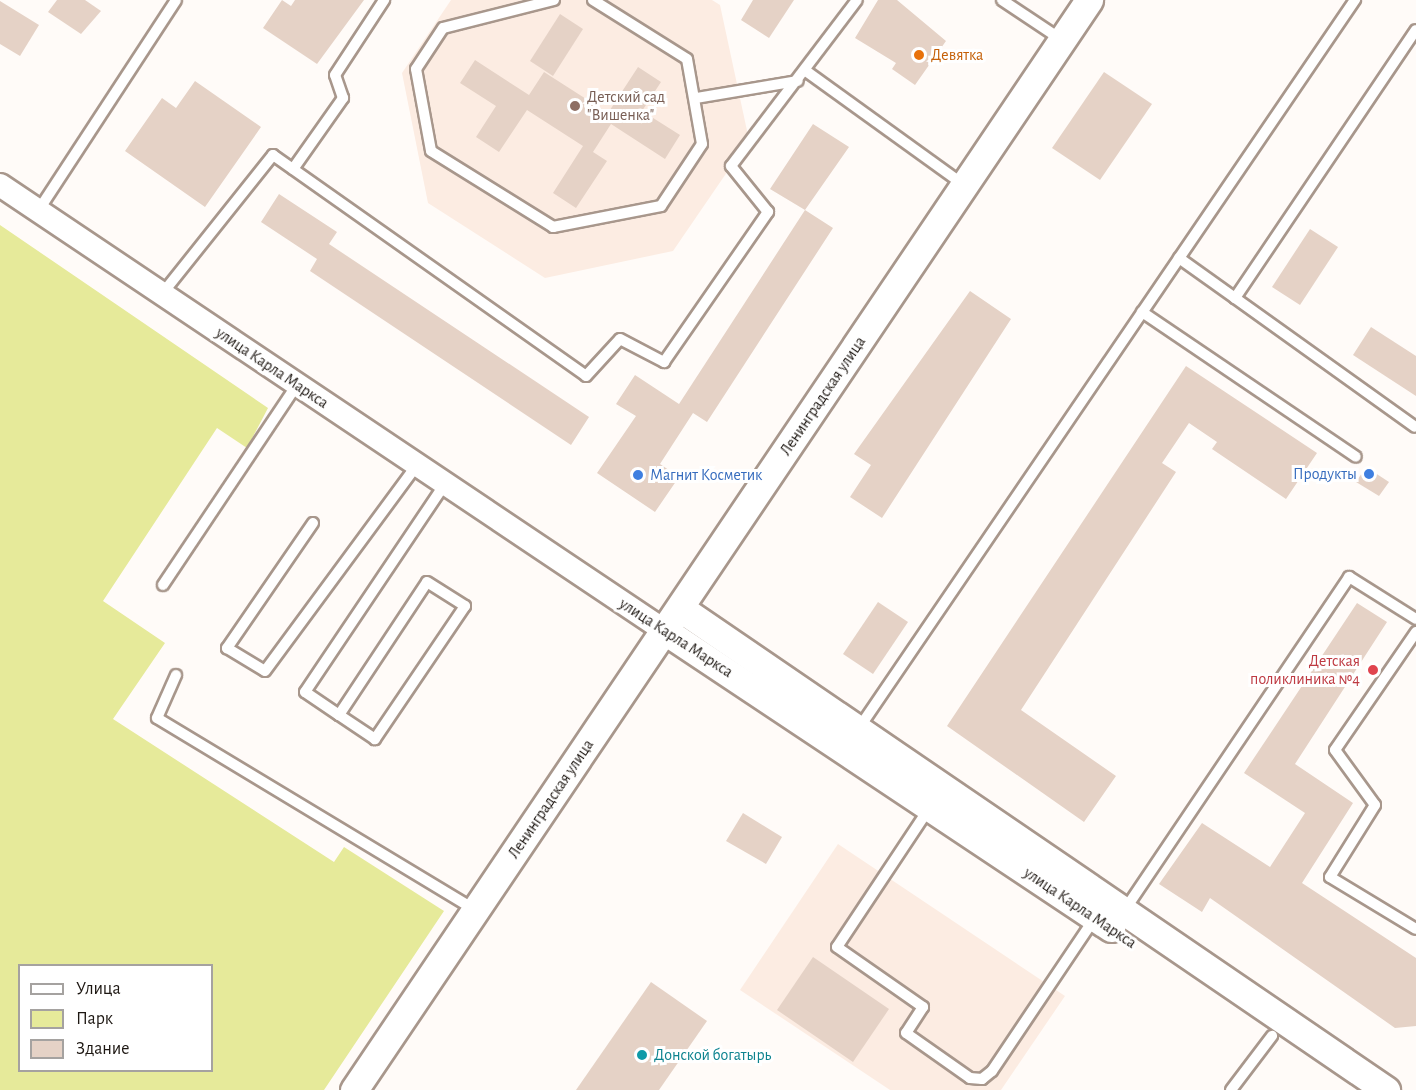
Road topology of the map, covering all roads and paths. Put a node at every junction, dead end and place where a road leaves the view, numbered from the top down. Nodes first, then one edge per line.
1 (176, 0) edge
2 (384, 0) edge
3 (554, 0) edge
4 (593, 0) edge
5 (857, 0) edge
6 (1002, 0) edge
7 (1090, 0) edge
8 (1355, 0) edge
9 (1416, 30) edge
10 (1063, 41) junction
11 (806, 71) junction
12 (798, 81) junction
13 (696, 98) junction
14 (293, 169) junction
15 (0, 185) edge
16 (965, 186) junction
17 (38, 211) junction
18 (1179, 258) junction
19 (162, 294) junction
20 (1235, 298) junction
21 (1142, 312) junction
22 (297, 385) junction
23 (1415, 427) edge
24 (1356, 457) dead end
25 (417, 465) junction
26 (445, 484) junction
27 (313, 523) dead end
28 (163, 585) dead end
29 (681, 609) junction
30 (1416, 619) edge
31 (665, 632) junction
32 (1416, 632) edge
33 (176, 675) dead end
34 (339, 715) junction
35 (857, 731) junction
36 (930, 807) junction
37 (476, 911) junction
38 (1122, 914) junction
39 (1095, 918) junction
40 (1416, 929) edge
41 (1272, 1036) junction
42 (354, 1090) edge
43 (359, 1090) edge
44 (1231, 1090) edge
45 (1353, 1090) edge
46 (1386, 1090) edge

1 - 17 lane
2 - 14 lane
3 - 13 lane
4 - 13 lane
5 - 11 lane
6 - 10 lane
7 - 10 street, Ленинградская улица
8 - 18 lane
9 - 20 lane
10 - 16 street, Ленинградская улица
10 - 29 street
11 - 12 lane
11 - 16 lane
12 - 13 lane
12 - 14 lane
14 - 19 lane
15 - 17 street, улица Карла Маркса
16 - 29 street, Ленинградская улица
17 - 19 street, улица Карла Маркса
18 - 20 lane
18 - 21 lane
19 - 22 street, улица Карла Маркса
20 - 23 lane
21 - 24 lane
21 - 35 lane
22 - 25 street, улица Карла Маркса
22 - 28 lane
25 - 26 street, улица Карла Маркса
25 - 27 lane
26 - 31 street, улица Карла Маркса
26 - 34 lane
29 - 31 street
29 - 35 street, улица Карла Маркса
30 - 38 lane
31 - 36 street, улица Карла Маркса
31 - 37 street, Ленинградская улица
31 - 43 street
32 - 40 lane
33 - 37 lane
34 - 34 lane
35 - 38 street, улица Карла Маркса
36 - 39 street, улица Карла Маркса
36 - 39 lane
37 - 42 street, Ленинградская улица
38 - 46 street, улица Карла Маркса
39 - 41 street, улица Карла Маркса
41 - 44 lane
41 - 45 street, улица Карла Маркса

